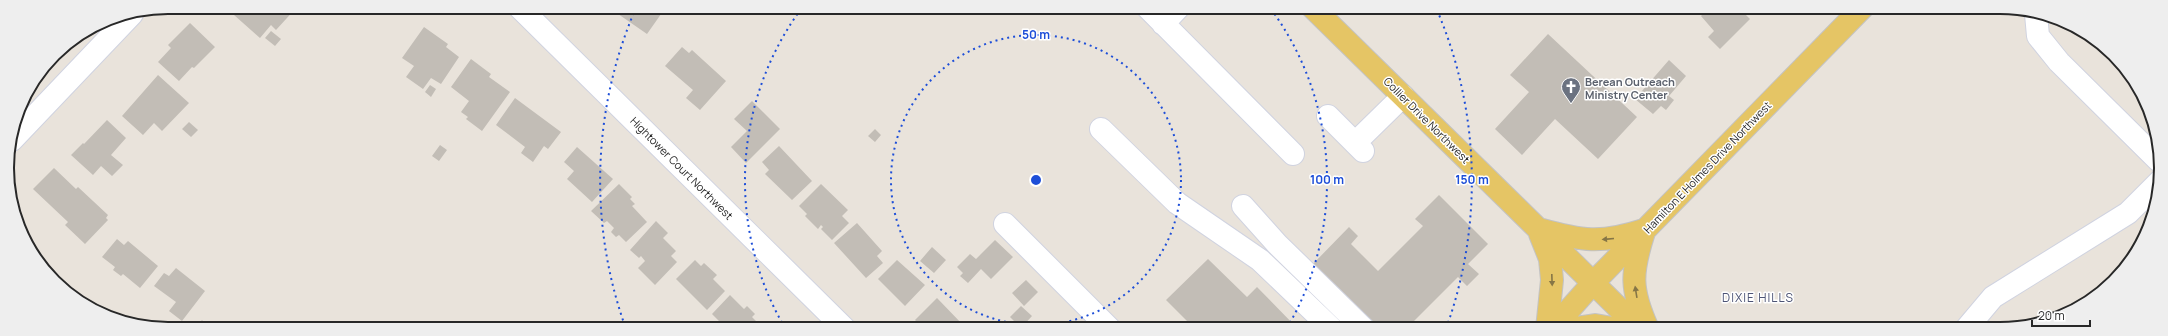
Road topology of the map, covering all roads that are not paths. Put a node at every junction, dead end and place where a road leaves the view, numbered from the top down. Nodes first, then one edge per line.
1 (525, 14) edge
2 (1154, 14) edge
3 (1172, 14) edge
4 (1319, 14) edge
5 (1856, 14) edge
6 (2036, 18) edge
7 (127, 19) edge
8 (1163, 24) junction
9 (1403, 96) junction
10 (1328, 116) dead end
11 (1101, 129) dead end
12 (18, 134) edge
13 (1293, 154) dead end
14 (2154, 156) edge
15 (2153, 188) edge
16 (1243, 206) dead end
17 (1006, 224) dead end
18 (1538, 229) junction
19 (1645, 229) junction
20 (1592, 283) junction
21 (838, 322) edge
22 (1103, 322) edge
23 (1325, 322) edge
24 (1357, 322) edge
25 (1548, 322) edge
26 (1558, 322) edge
27 (1633, 322) edge
28 (1645, 322) edge
29 (1972, 322) edge

1 - 21 street, Hightower Court Northwest
2 - 8 street
3 - 8 street
4 - 9 main road, Collier Drive Northwest
5 - 19 main road, Hamilton E Holmes Drive Northwest
6 - 14 street
7 - 12 street
8 - 13 street
9 - 10 street
9 - 18 main road, Collier Drive Northwest
11 - 23 street
15 - 29 street
16 - 24 street
17 - 22 street
19 -> 18 main road
18 - 20 main road, Collier Drive Northwest
18 -> 25 main road
19 - 20 main road, Hamilton E Holmes Drive Northwest
28 -> 19 main road
20 - 26 main road, Hamilton E Holmes Drive Northwest
20 - 27 main road, Collier Drive Northwest

